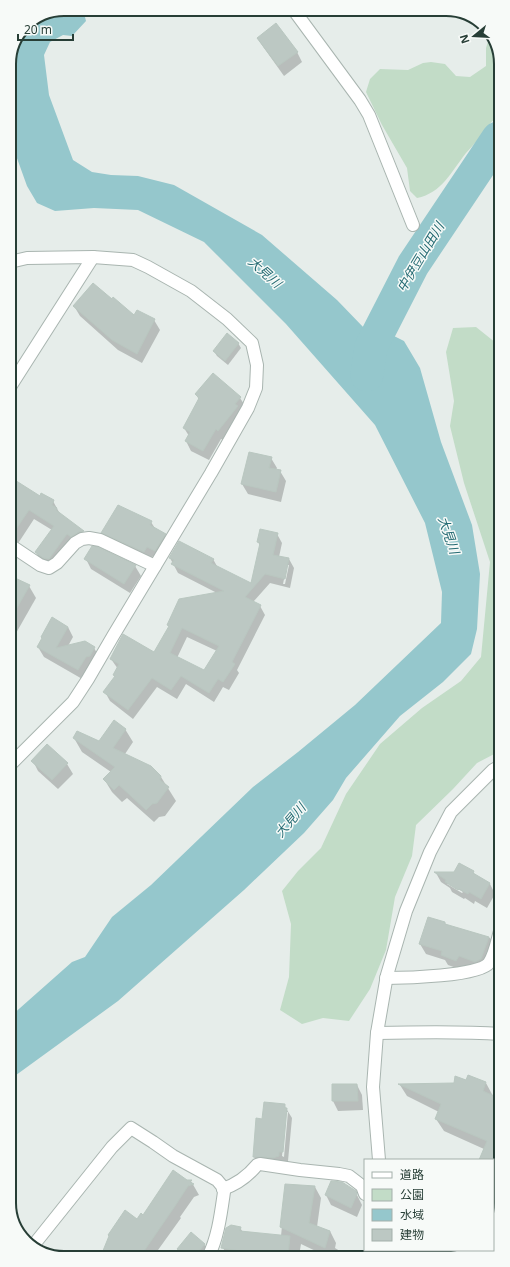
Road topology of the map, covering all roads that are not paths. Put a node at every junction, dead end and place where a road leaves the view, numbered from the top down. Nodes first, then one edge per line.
1 (298, 16) edge
2 (413, 225) dead end
3 (92, 257) junction
4 (16, 261) edge
5 (16, 377) edge
6 (16, 549) edge
7 (155, 566) junction
8 (16, 759) edge
9 (494, 769) edge
10 (494, 948) edge
11 (386, 978) junction
12 (377, 1033) junction
13 (494, 1034) edge
14 (379, 1159) edge
15 (223, 1189) junction
16 (364, 1191) edge
17 (36, 1242) edge
18 (212, 1251) edge

1 - 2 street
3 - 4 street
3 - 5 street
3 - 7 street
6 - 7 street
7 - 8 street
9 - 11 street
10 - 11 street
11 - 12 street
12 - 13 street
12 - 14 street
15 - 16 street
15 - 17 street
15 - 18 street

